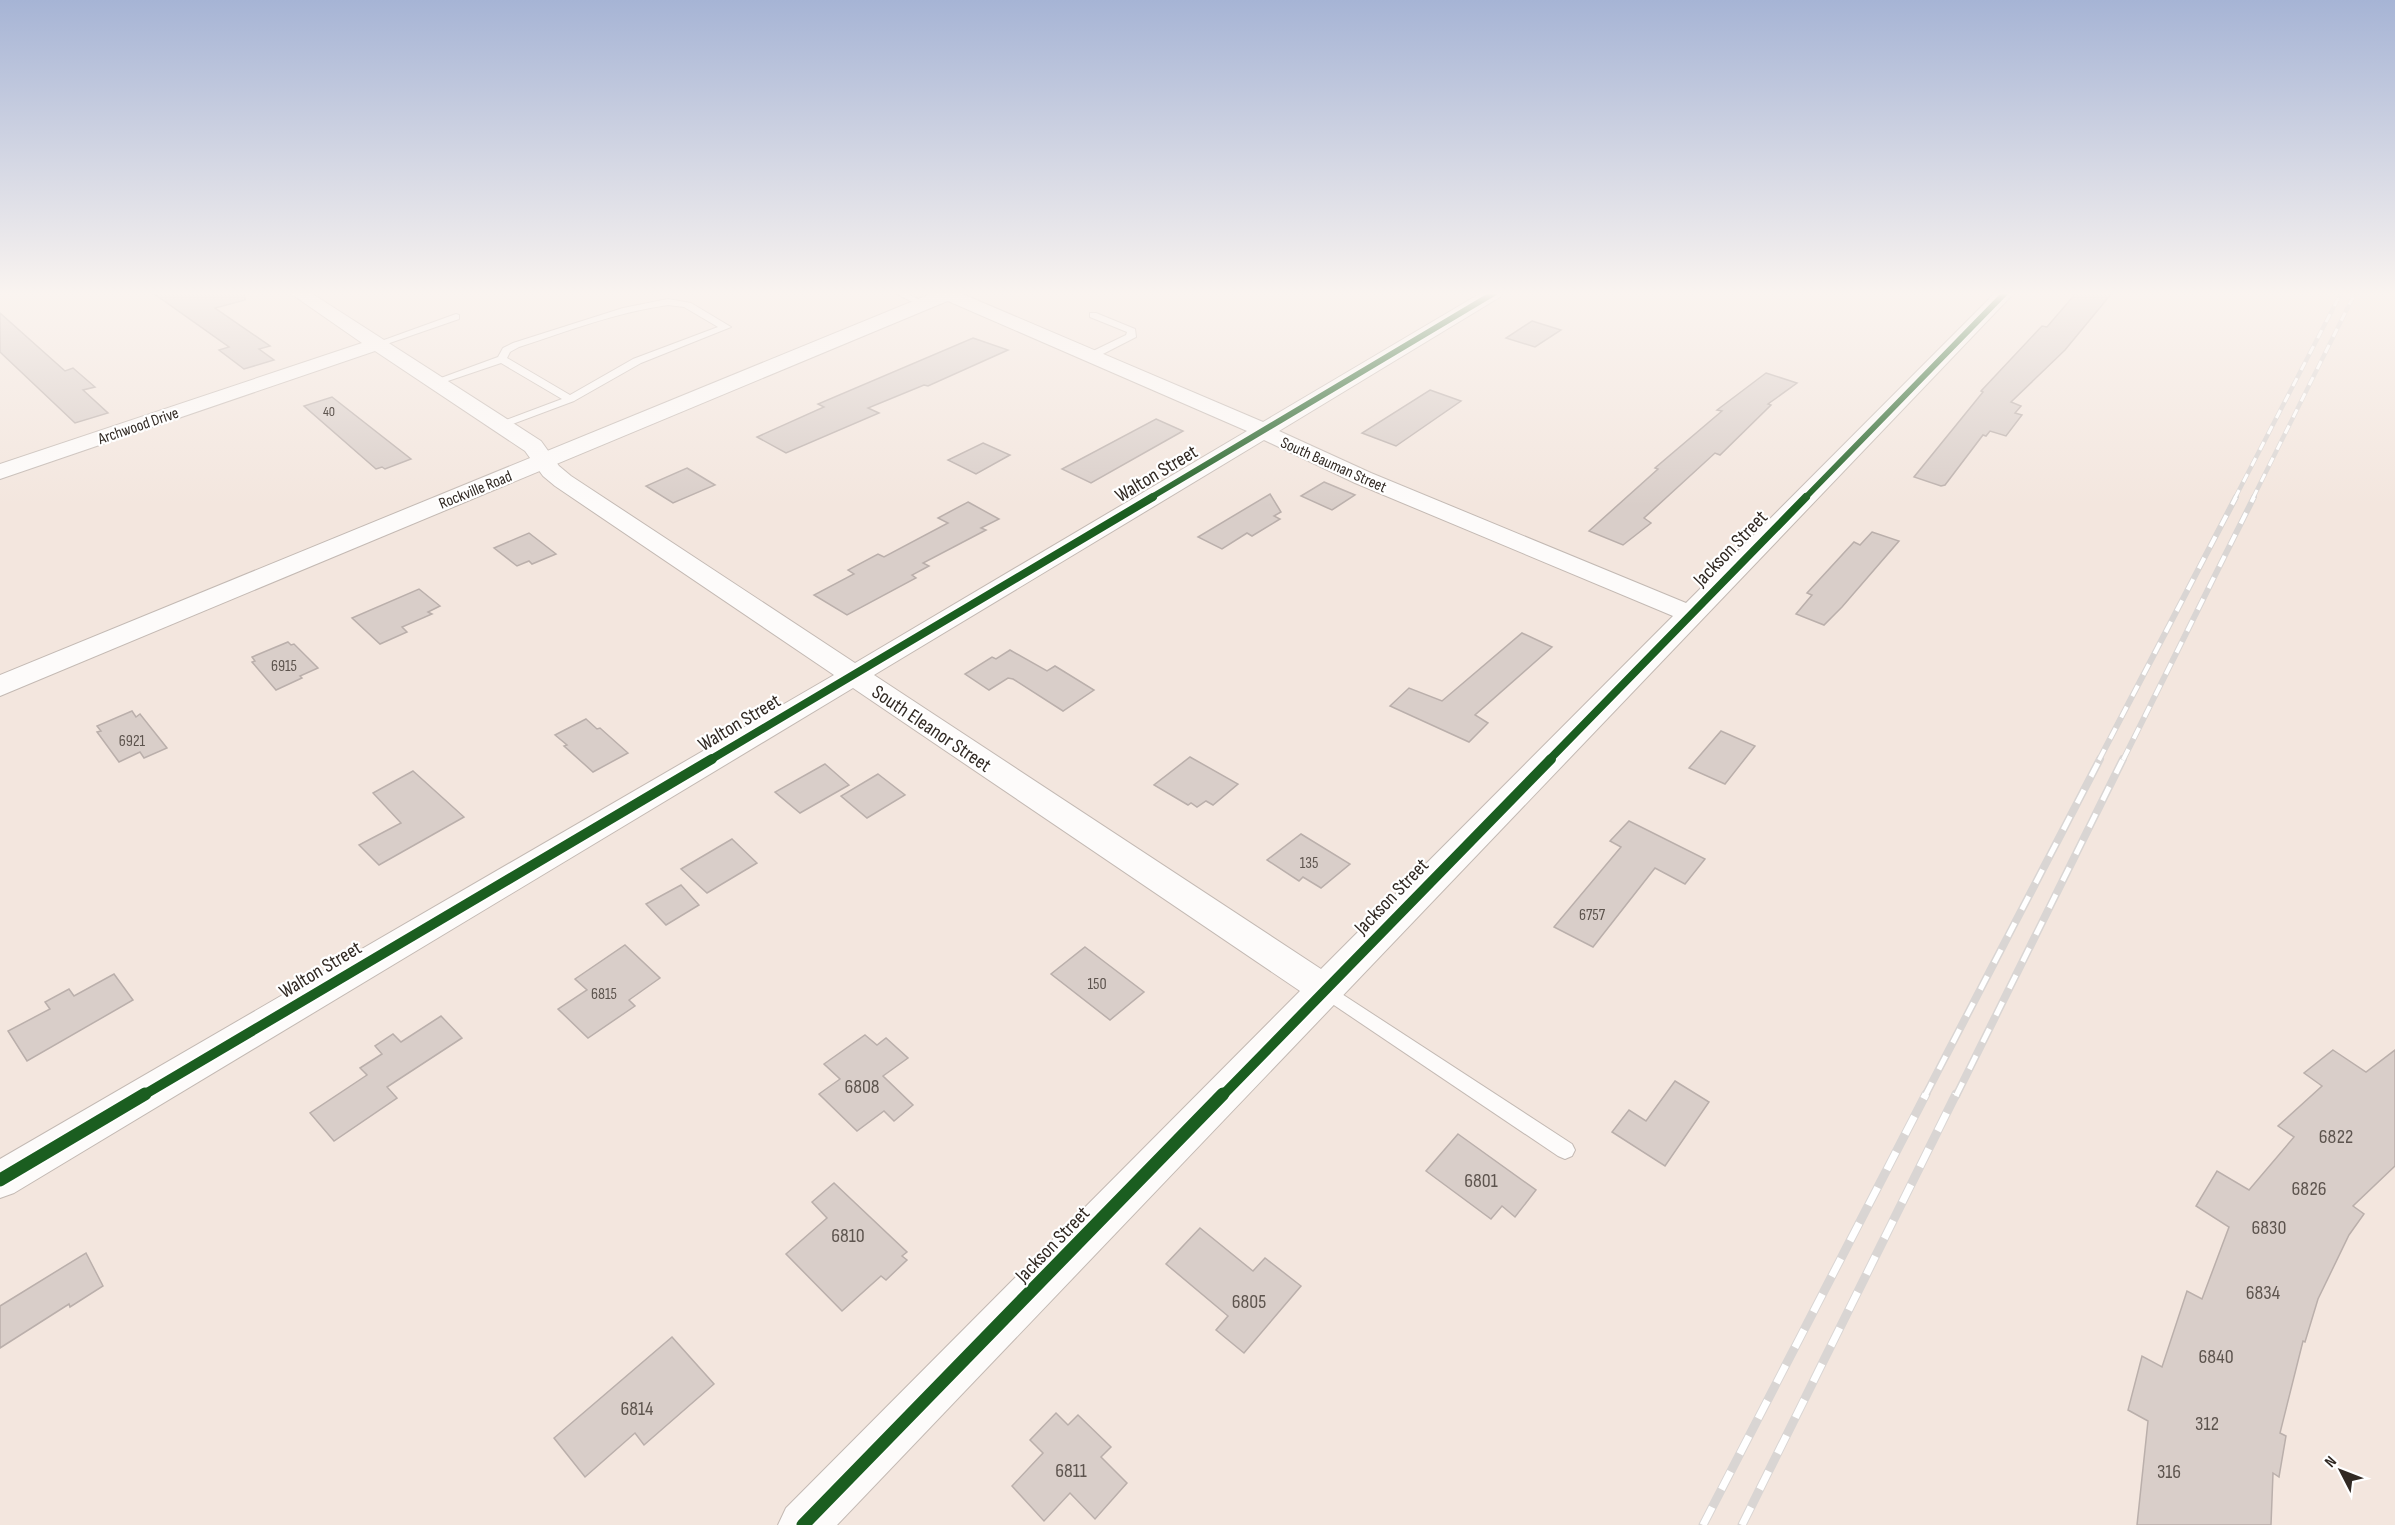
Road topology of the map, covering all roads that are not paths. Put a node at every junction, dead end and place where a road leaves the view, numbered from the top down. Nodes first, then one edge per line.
1 (318, 364) edge
2 (409, 364) edge
3 (486, 364) edge
4 (511, 364) edge
5 (633, 364) edge
6 (777, 364) edge
7 (1114, 364) edge
8 (1373, 364) edge
9 (1935, 364) edge
10 (435, 381) junction
11 (570, 399) junction
12 (502, 425) junction
13 (1262, 430) junction
14 (543, 461) junction
15 (0, 472) edge
16 (1691, 614) junction
17 (854, 675) junction
18 (0, 686) edge
19 (1325, 990) junction
20 (1565, 1150) dead end
21 (0, 1180) edge
22 (803, 1525) edge

1 - 15 street, Archwood Drive
2 - 10 street, South Eleanor Street
3 - 10 lane
4 - 11 lane
5 - 11 lane
6 - 14 main road, Rockville Road
7 - 13 street, South Bauman Street
8 - 13 street, Walton Street
9 - 16 street, Jackson Street
10 - 12 street, South Eleanor Street
11 - 12 lane
12 - 14 street, South Eleanor Street
13 - 16 street, South Bauman Street
13 - 17 street, Walton Street
14 - 17 street, South Eleanor Street
14 - 18 main road, Rockville Road
16 - 19 street, Jackson Street
17 - 19 street, South Eleanor Street
17 - 21 street, Walton Street
19 - 20 lane
19 - 22 street, Jackson Street

